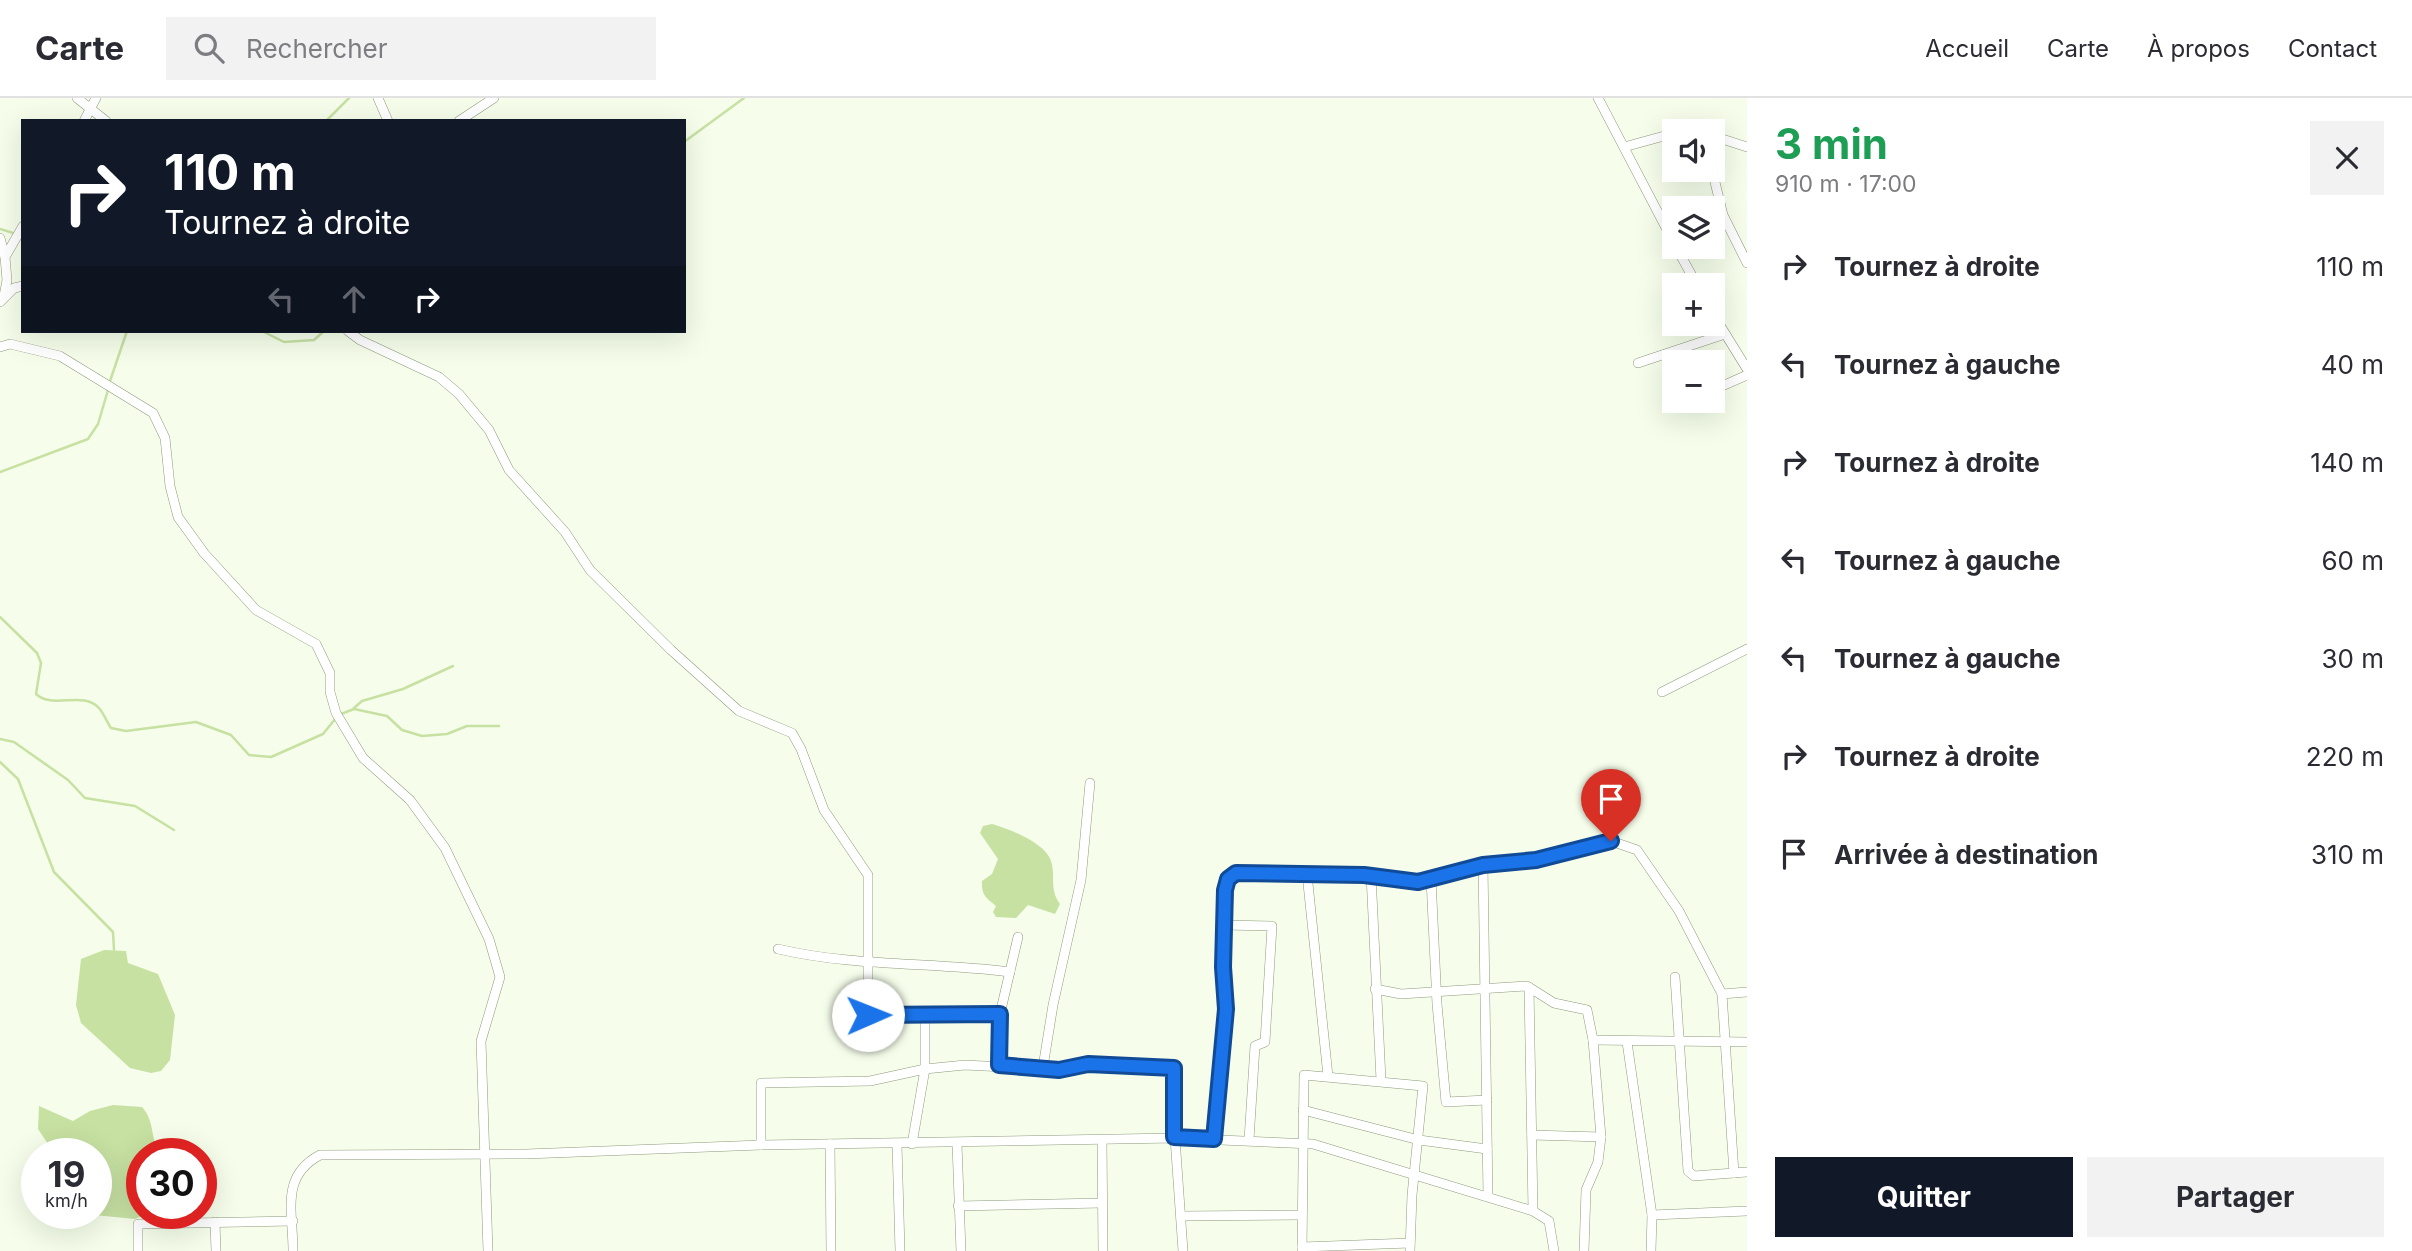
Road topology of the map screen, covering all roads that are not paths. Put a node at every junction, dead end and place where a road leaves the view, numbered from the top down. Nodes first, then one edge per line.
1 (77, 98) edge
2 (96, 98) edge
3 (378, 98) edge
4 (494, 98) edge
5 (1598, 98) edge
6 (91, 107) junction
7 (86, 119) edge
8 (104, 119) edge
9 (387, 119) edge
10 (462, 119) edge
11 (1662, 137) edge
12 (1725, 140) edge
13 (1624, 147) junction
14 (1747, 147) edge
15 (1715, 182) edge
16 (1662, 221) edge
17 (21, 229) edge
18 (0, 238) edge
19 (5, 257) junction
20 (1747, 263) edge
21 (21, 287) edge
22 (2, 299) edge
23 (351, 333) edge
24 (1725, 334) edge
25 (1719, 336) edge
26 (0, 338) edge
27 (5, 345) edge
28 (1637, 363) dead end
29 (1747, 372) edge
30 (1725, 384) edge
31 (1747, 649) edge
32 (1662, 692) dead end
33 (1090, 783) dead end
34 (1483, 865) junction
35 (1307, 874) junction
36 (1371, 876) junction
37 (1431, 879) junction
38 (1224, 925) junction
39 (1018, 936) dead end
40 (778, 949) dead end
41 (868, 963) junction
42 (1010, 972) junction
43 (1675, 977) dead end
44 (1529, 987) junction
45 (1375, 989) junction
46 (1483, 991) junction
47 (1747, 992) edge
48 (1436, 993) junction
49 (1722, 994) junction
50 (925, 1014) junction
51 (1000, 1014) junction
52 (1593, 1040) junction
53 (1724, 1040) junction
54 (1627, 1042) junction
55 (1747, 1042) edge
56 (1681, 1044) junction
57 (999, 1065) junction
58 (1043, 1068) junction
59 (925, 1069) junction
60 (1328, 1076) junction
61 (1381, 1080) junction
62 (1487, 1101) junction
63 (1303, 1110) junction
64 (1532, 1136) junction
65 (1601, 1137) junction
66 (1175, 1138) junction
67 (1214, 1139) junction
68 (1102, 1140) junction
69 (1249, 1140) junction
70 (1419, 1140) junction
71 (1302, 1142) junction
72 (957, 1143) junction
73 (831, 1144) junction
74 (897, 1144) junction
75 (912, 1144) junction
76 (761, 1145) junction
77 (1488, 1149) junction
78 (485, 1154) junction
79 (1747, 1172) edge
80 (1734, 1173) junction
81 (1416, 1177) junction
82 (1488, 1196) junction
83 (1102, 1203) junction
84 (958, 1206) junction
85 (1533, 1211) junction
86 (1747, 1211) edge
87 (1302, 1215) junction
88 (1651, 1215) junction
89 (1181, 1216) junction
90 (293, 1221) junction
91 (217, 1222) edge
92 (138, 1229) edge
93 (215, 1229) edge
94 (1410, 1247) edge
95 (1302, 1249) edge
96 (138, 1251) edge
97 (216, 1251) edge
98 (293, 1251) edge
99 (488, 1251) edge
100 (831, 1251) edge
101 (900, 1251) edge
102 (961, 1251) edge
103 (1103, 1251) edge
104 (1183, 1251) edge
105 (1554, 1251) edge
106 (1584, 1251) edge
107 (1651, 1251) edge

1 - 6 street
2 - 6 street
3 - 9 street
4 - 10 street
5 - 13 street
6 - 7 street
6 - 8 street
11 - 13 street
12 - 14 street
13 - 16 street
15 - 20 street
17 - 19 street
18 - 19 street
19 - 22 street
21 - 22 street
23 - 41 street
24 - 29 street
25 - 28 street
26 - 27 street
27 - 78 street
29 - 30 street
31 - 32 street
33 - 58 street
34 - 37 street
34 - 46 street
34 - 49 street
35 - 36 street
35 - 38 street
35 - 60 street
36 - 37 street
36 - 45 street
37 - 48 street
38 - 67 street
38 - 69 street
39 - 42 street
40 - 41 street
41 - 42 street
41 - 50 street
42 - 51 street
43 - 56 street
44 - 46 street
44 - 52 street
44 - 64 street
45 - 48 street
45 - 61 street
46 - 48 street
46 - 62 street
47 - 49 street
48 - 62 street
49 - 53 street
50 - 51 street
50 - 59 street
51 - 57 street
52 - 54 street
52 - 65 street
53 - 55 street
53 - 56 street
53 - 80 street
54 - 56 street
54 - 88 street
56 - 80 street
57 - 58 street
57 - 59 street
58 - 66 street
59 - 75 street
59 - 76 street
60 - 61 street
60 - 63 street
61 - 70 street
62 - 77 street
63 - 70 street
63 - 71 street
64 - 65 street
64 - 85 street
65 - 106 street
66 - 67 street
66 - 68 street
66 - 89 street
67 - 69 street
68 - 72 street
68 - 83 street
69 - 71 street
70 - 77 street
70 - 81 street
71 - 81 street
71 - 87 street
72 - 75 street
72 - 84 street
73 - 74 street
73 - 76 street
73 - 100 street
74 - 75 street
74 - 101 street
76 - 78 street
77 - 82 street
78 - 90 street
78 - 99 street
79 - 80 street
81 - 82 street
81 - 94 street
82 - 85 street
83 - 84 street
83 - 103 street
84 - 102 street
85 - 105 street
86 - 88 street
87 - 89 street
87 - 95 street
88 - 107 street
89 - 104 street
90 - 91 street
90 - 98 street
92 - 96 street
93 - 97 street
94 - 95 street

